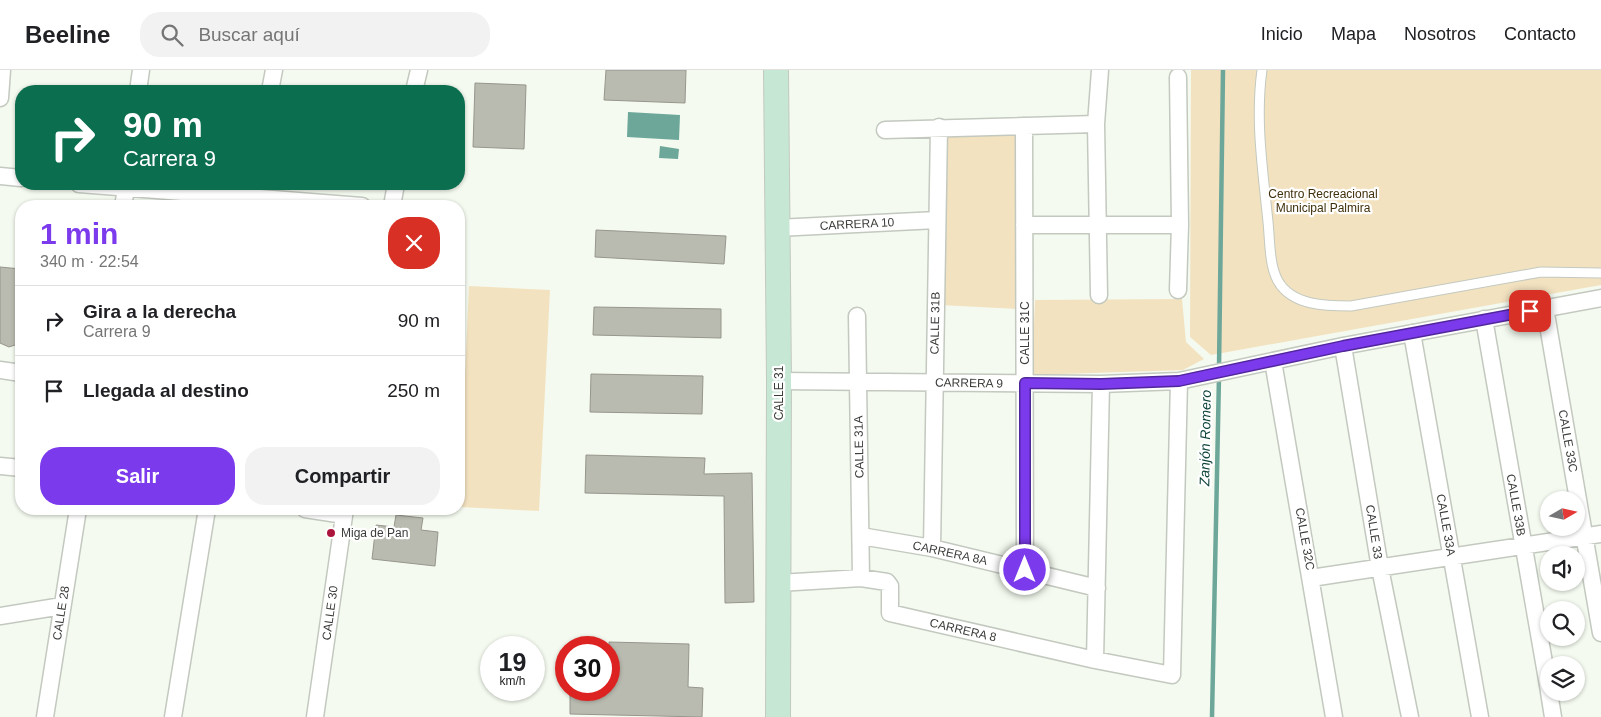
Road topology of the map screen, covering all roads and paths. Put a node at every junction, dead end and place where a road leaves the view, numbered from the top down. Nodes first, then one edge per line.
1 (2, 70) edge
2 (141, 70) edge
3 (274, 70) edge
4 (419, 70) edge
5 (776, 70) edge
6 (1100, 70) edge
7 (1262, 70) edge
8 (1178, 77) dead end
9 (139, 85) edge
10 (271, 85) edge
11 (415, 85) edge
12 (0, 98) edge
13 (1096, 124) junction
14 (1024, 126) junction
15 (940, 128) junction
16 (885, 130) dead end
17 (0, 176) edge
18 (15, 177) edge
19 (177, 190) edge
20 (252, 196) edge
21 (296, 200) edge
22 (937, 220) junction
23 (1024, 224) junction
24 (1098, 225) junction
25 (1180, 225) junction
26 (778, 228) junction
27 (1601, 272) edge
28 (1178, 290) dead end
29 (1099, 295) dead end
30 (1601, 298) edge
31 (1545, 308) junction
32 (857, 316) dead end
33 (1484, 319) junction
34 (1412, 333) junction
35 (1343, 346) junction
36 (1273, 361) junction
37 (0, 370) edge
38 (15, 372) edge
39 (779, 380) junction
40 (858, 381) junction
41 (1179, 381) junction
42 (934, 382) junction
43 (1025, 383) junction
44 (1101, 384) junction
45 (0, 466) edge
46 (15, 467) edge
47 (77, 515) edge
48 (206, 515) edge
49 (344, 515) edge
50 (1601, 534) edge
51 (861, 536) junction
52 (1585, 537) junction
53 (1524, 546) junction
54 (932, 548) junction
55 (1452, 557) junction
56 (1380, 568) junction
57 (1025, 570) junction
58 (861, 578) junction
59 (1311, 578) junction
60 (779, 583) junction
61 (1097, 588) junction
62 (62, 606) junction
63 (0, 616) edge
64 (1601, 633) edge
65 (1543, 656) edge
66 (1095, 660) junction
67 (1550, 701) edge
68 (45, 717) edge
69 (173, 717) edge
70 (315, 717) edge
71 (778, 717) edge
72 (1334, 717) edge
73 (1410, 717) edge
74 (1480, 717) edge
75 (1553, 717) edge

1 - 12 street
2 - 9 street
3 - 10 street
4 - 11 street
5 - 26 main road, CALLE 31
6 - 13 street
7 - 27 lane
8 - 25 street
13 - 14 street
13 - 24 street
14 - 15 street
14 - 23 street, CALLE 31C
15 - 16 street
15 - 22 street, CALLE 31B
17 - 18 street
19 - 20 street
20 - 21 street
22 - 26 street, CARRERA 10
22 - 42 street, CALLE 31B
23 - 24 street
23 - 43 street, CALLE 31C
24 - 25 street
24 - 29 street
25 - 28 street
26 - 39 main road, CALLE 31
30 - 31 street, CARRERA 9
31 - 33 street, CARRERA 9
31 - 52 street, CALLE 33C
32 - 40 street, CALLE 31A
33 - 34 street, CARRERA 9
33 - 53 street, CALLE 33B
34 - 35 street, CARRERA 9
34 - 55 street, CALLE 33A
35 - 36 street, CARRERA 9
35 - 56 street, CALLE 33
36 - 41 street, CARRERA 9
36 - 59 street, CALLE 32C
37 - 38 street
39 - 40 street, CARRERA 9
39 - 60 main road, CALLE 31
40 - 42 street, CARRERA 9
40 - 51 street, CALLE 31A
41 - 44 street, CARRERA 9
41 - 66 street, CARRERA 8
42 - 43 street, CARRERA 9
42 - 54 street, CALLE 31B
43 - 44 street, CARRERA 9
43 - 57 street, CALLE 31C
44 - 61 street
45 - 46 street
47 - 62 street, CALLE 28
48 - 69 street
49 - 70 street, CALLE 30
50 - 52 street
51 - 54 street, CARRERA 8A
51 - 58 street, CALLE 31A
52 - 53 street
52 - 64 street, CALLE 33C
53 - 55 street
53 - 65 street, CALLE 33B
54 - 57 street, CARRERA 8A
55 - 56 street
55 - 74 street, CALLE 33A
56 - 59 street
56 - 73 street, CALLE 33
57 - 61 street, CARRERA 8A
58 - 60 street, CARRERA 8
58 - 66 street, CARRERA 8
59 - 72 street, CALLE 32C
60 - 71 main road, CALLE 31
61 - 66 street
62 - 63 street
62 - 68 street, CALLE 28
67 - 75 street, CALLE 33B

